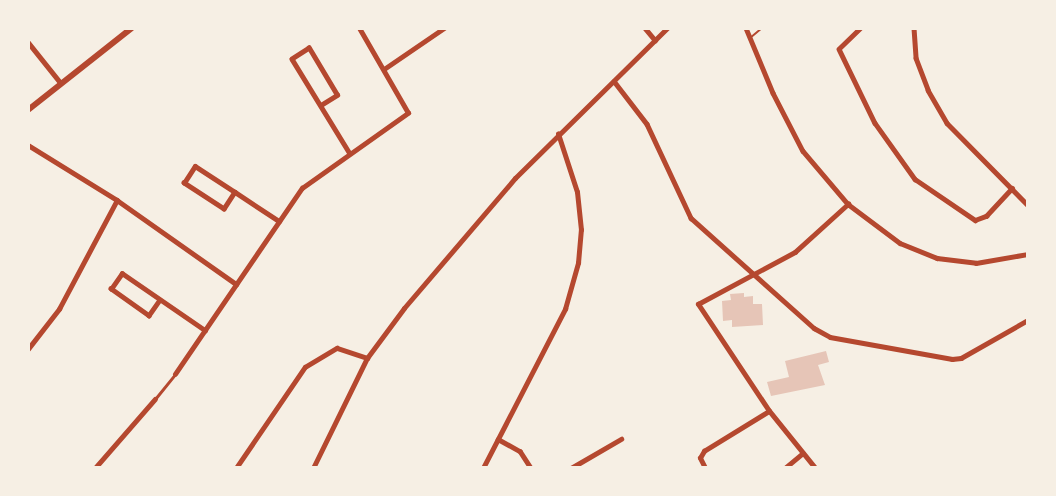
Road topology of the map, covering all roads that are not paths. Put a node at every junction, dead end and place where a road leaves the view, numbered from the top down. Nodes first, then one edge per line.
1 (132, 28) edge
2 (359, 28) edge
3 (428, 28) edge
4 (444, 28) edge
5 (645, 28) edge
6 (667, 28) edge
7 (746, 28) edge
8 (762, 28) edge
9 (861, 28) edge
10 (914, 28) edge
11 (432, 36) junction
12 (750, 38) junction
13 (655, 40) junction
14 (28, 42) edge
15 (384, 69) junction
16 (614, 81) junction
17 (60, 82) junction
18 (321, 105) junction
19 (28, 110) edge
20 (558, 134) junction
21 (28, 144) edge
22 (349, 152) junction
23 (1012, 189) junction
24 (235, 192) junction
25 (117, 200) junction
26 (848, 204) junction
27 (1028, 206) edge
28 (279, 221) junction
29 (1028, 254) edge
30 (752, 274) junction
31 (236, 284) junction
32 (160, 300) junction
33 (1028, 320) edge
34 (205, 330) junction
35 (28, 349) edge
36 (367, 358) junction
37 (175, 375) joint
38 (154, 399) joint
39 (769, 411) junction
40 (498, 439) junction
41 (621, 439) dead end
42 (803, 453) junction
43 (95, 468) edge
44 (236, 468) edge
45 (313, 468) edge
46 (483, 468) edge
47 (531, 468) edge
48 (571, 468) edge
49 (705, 468) edge
50 (785, 468) edge
51 (815, 468) edge

1 - 17 main road
2 - 15 street
3 - 11 street
4 - 11 street
5 - 13 street
6 - 13 street
7 - 12 street
8 - 12 lane
9 - 23 street
10 - 23 street
11 - 15 street
12 - 26 street
13 - 16 street
14 - 17 street
15 - 22 street
16 - 20 street
16 - 30 street
17 - 19 main road
18 - 18 street
18 - 22 street
20 - 36 street
20 - 40 street
21 - 25 street
22 - 28 street
23 - 27 street
24 - 24 street
24 - 28 street
25 - 31 street
25 - 35 street
26 - 29 street
26 - 30 street
28 - 31 street
30 - 33 street
30 - 39 street
31 - 34 street
32 - 32 street
32 - 34 street
34 - 37 street
36 - 44 street
36 - 45 street
37 - 38 street
38 - 43 street
39 - 42 street
39 - 49 street
40 - 46 street
40 - 47 street
41 - 48 street
42 - 50 street
42 - 51 street

